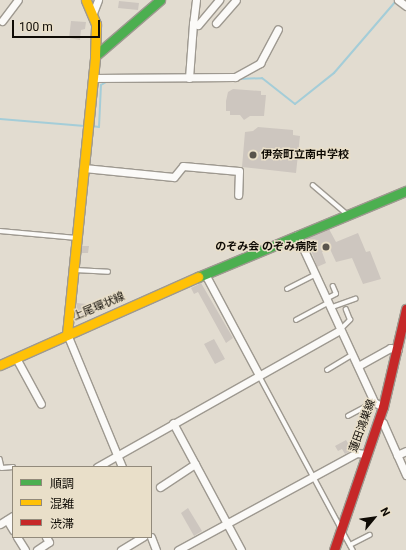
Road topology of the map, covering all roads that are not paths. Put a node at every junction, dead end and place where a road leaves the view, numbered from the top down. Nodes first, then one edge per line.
1 (18, 0) edge
2 (86, 0) edge
3 (98, 0) edge
4 (160, 0) edge
5 (196, 0) edge
6 (219, 0) edge
7 (236, 0) edge
8 (399, 0) edge
9 (406, 6) edge
10 (93, 13) junction
11 (2, 21) dead end
12 (193, 23) junction
13 (216, 23) dead end
14 (278, 29) dead end
15 (95, 56) junction
16 (92, 78) junction
17 (189, 78) junction
18 (84, 168) junction
19 (313, 185) dead end
20 (406, 191) edge
21 (238, 195) dead end
22 (348, 214) junction
23 (0, 231) edge
24 (297, 235) junction
25 (77, 238) junction
26 (74, 270) junction
27 (108, 272) dead end
28 (205, 274) junction
29 (315, 275) junction
30 (333, 287) dead end
31 (287, 289) dead end
32 (355, 299) dead end
33 (328, 303) junction
34 (406, 309) edge
35 (346, 310) dead end
36 (296, 320) dead end
37 (340, 330) junction
38 (67, 334) junction
39 (404, 336) edge
40 (398, 350) junction
41 (352, 354) junction
42 (16, 358) junction
43 (0, 365) edge
44 (358, 366) junction
45 (327, 370) dead end
46 (259, 375) junction
47 (374, 402) junction
48 (41, 404) dead end
49 (383, 407) junction
50 (348, 416) dead end
51 (379, 420) junction
52 (173, 423) junction
53 (406, 451) edge
54 (365, 454) junction
55 (118, 455) junction
56 (397, 455) junction
57 (0, 460) edge
58 (195, 464) junction
59 (99, 466) edge
60 (122, 466) edge
61 (12, 467) edge
62 (406, 475) edge
63 (314, 476) junction
64 (160, 487) dead end
65 (10, 518) edge
66 (227, 523) junction
67 (0, 524) edge
68 (340, 528) junction
69 (370, 535) dead end
70 (18, 538) edge
71 (47, 538) edge
72 (142, 538) edge
73 (151, 538) edge
74 (350, 545) junction
75 (25, 550) edge
76 (37, 550) edge
77 (121, 550) edge
78 (156, 550) edge
79 (178, 550) edge
80 (241, 550) edge
81 (334, 550) edge
82 (353, 550) edge

1 - 11 street
2 - 10 main road, 上尾環状線
3 - 10 street
4 - 15 main road
5 - 12 street
6 - 12 street
7 - 13 street
8 - 9 street
10 - 15 main road, 上尾環状線
12 - 17 street
14 - 17 street
15 - 16 main road, 上尾環状線
16 - 17 street
16 - 18 main road, 上尾環状線
18 - 21 street
18 - 25 main road, 上尾環状線
19 - 22 lane
20 - 22 main road, 上尾環状線
22 - 24 main road, 上尾環状線
23 - 25 lane
24 - 28 main road, 上尾環状線
24 - 29 street
25 - 26 main road, 上尾環状線
26 - 27 lane
26 - 38 main road, 上尾環状線
28 - 38 main road, 上尾環状線
28 - 46 street
29 - 31 lane
29 - 33 street
30 - 33 lane
32 - 33 lane
33 - 36 lane
33 - 37 street
34 - 39 main road, 蓮田鴻巣線
35 - 37 lane
37 - 41 street
37 - 46 street
38 - 42 main road
38 - 55 street
39 - 40 main road, 蓮田鴻巣線
40 - 44 street
40 - 49 main road, 蓮田鴻巣線
41 - 44 street
41 - 45 lane
42 - 43 main road
42 - 48 street
44 - 47 street
46 - 52 street
46 - 63 lane
47 - 49 street
47 - 50 lane
49 - 51 main road, 蓮田鴻巣線
51 - 54 main road, 蓮田鴻巣線
51 - 56 street
52 - 55 street
52 - 58 street
53 - 56 street
54 - 63 street
54 - 68 main road, 蓮田鴻巣線
55 - 59 street
55 - 60 street
56 - 62 street
57 - 61 lane
58 - 64 street
58 - 66 street
63 - 66 street
63 - 68 lane
65 - 67 street
66 - 79 street
66 - 80 street
68 - 74 lane
68 - 81 main road, 蓮田鴻巣線
69 - 74 lane
70 - 75 street
71 - 76 street
72 - 77 street
73 - 78 street
74 - 82 lane

